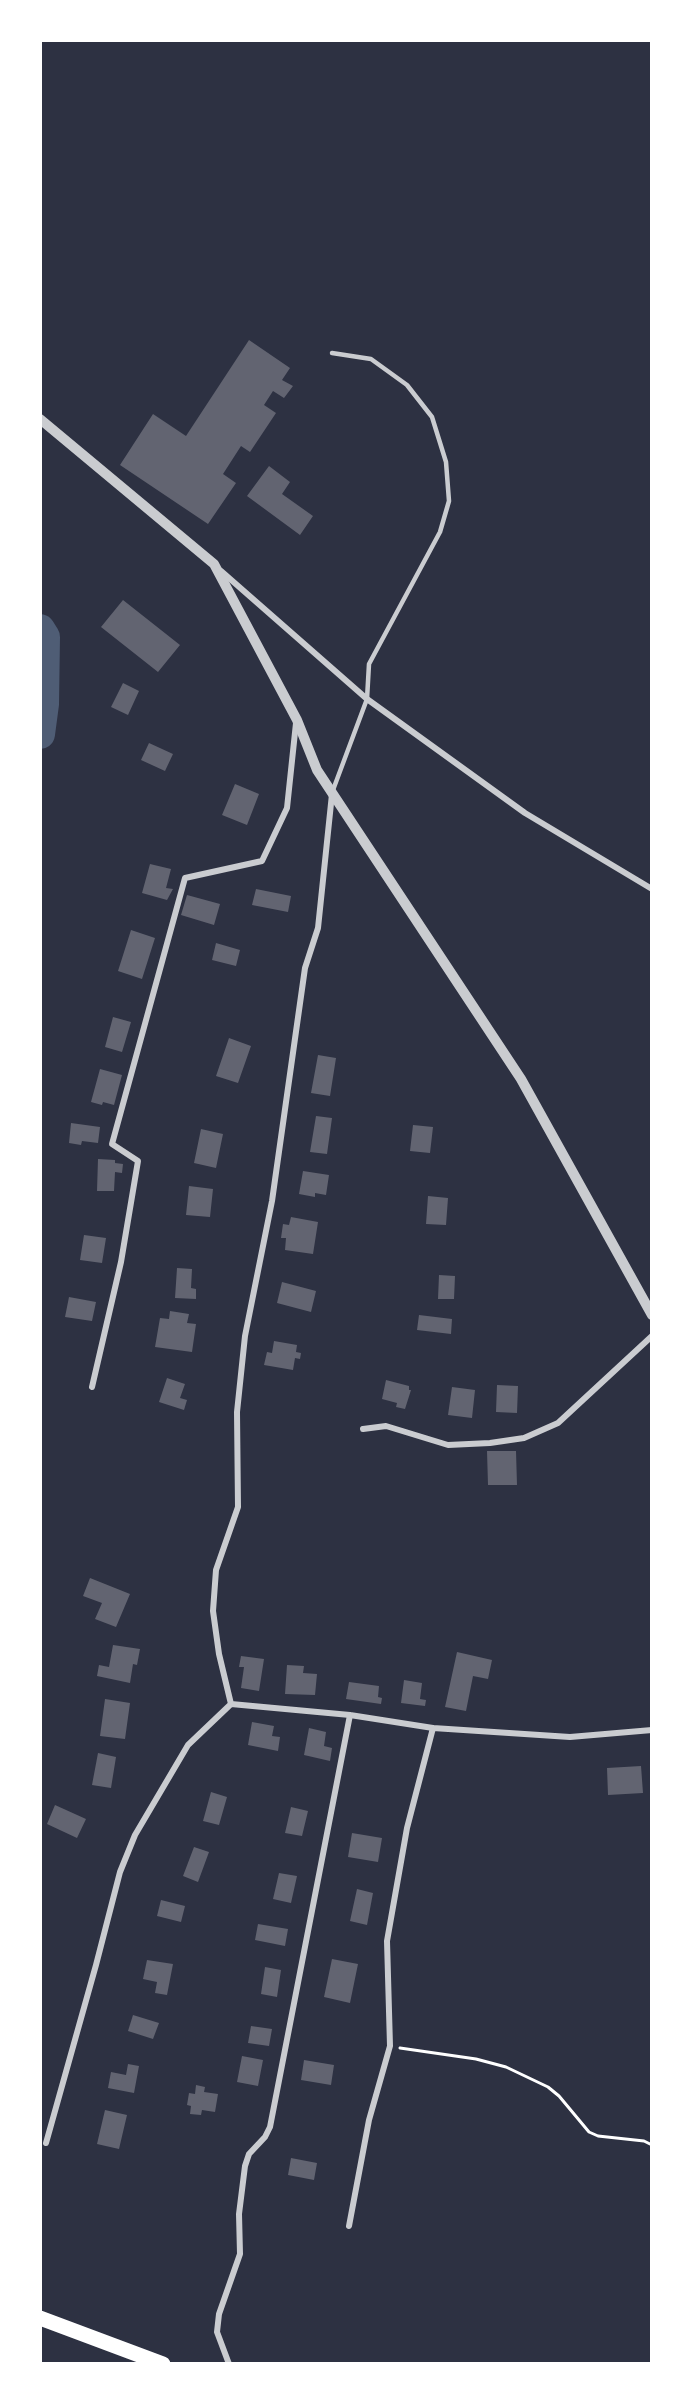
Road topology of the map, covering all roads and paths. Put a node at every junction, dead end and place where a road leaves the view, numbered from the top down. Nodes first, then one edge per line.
1 (332, 353) dead end
2 (40, 419) edge
3 (213, 564) junction
4 (367, 699) junction
5 (297, 720) junction
6 (332, 793) junction
7 (651, 889) edge
8 (651, 1315) edge
9 (651, 1336) edge
10 (92, 1387) dead end
11 (363, 1429) dead end
12 (231, 1704) junction
13 (350, 1715) junction
14 (433, 1728) junction
15 (651, 1730) edge
16 (390, 2046) junction
17 (46, 2143) dead end
18 (651, 2145) edge
19 (349, 2226) dead end
20 (40, 2318) edge
21 (163, 2364) edge
22 (229, 2364) edge

1 - 4 lane
2 - 3 street
3 - 4 street
3 - 5 street
4 - 6 lane
4 - 7 street
5 - 6 street
5 - 10 street
6 - 8 street
6 - 12 street
9 - 11 street
12 - 13 street
12 - 17 street
13 - 14 street
13 - 22 street
14 - 15 street
14 - 16 street
16 - 18 path
16 - 19 street
20 - 21 highway

